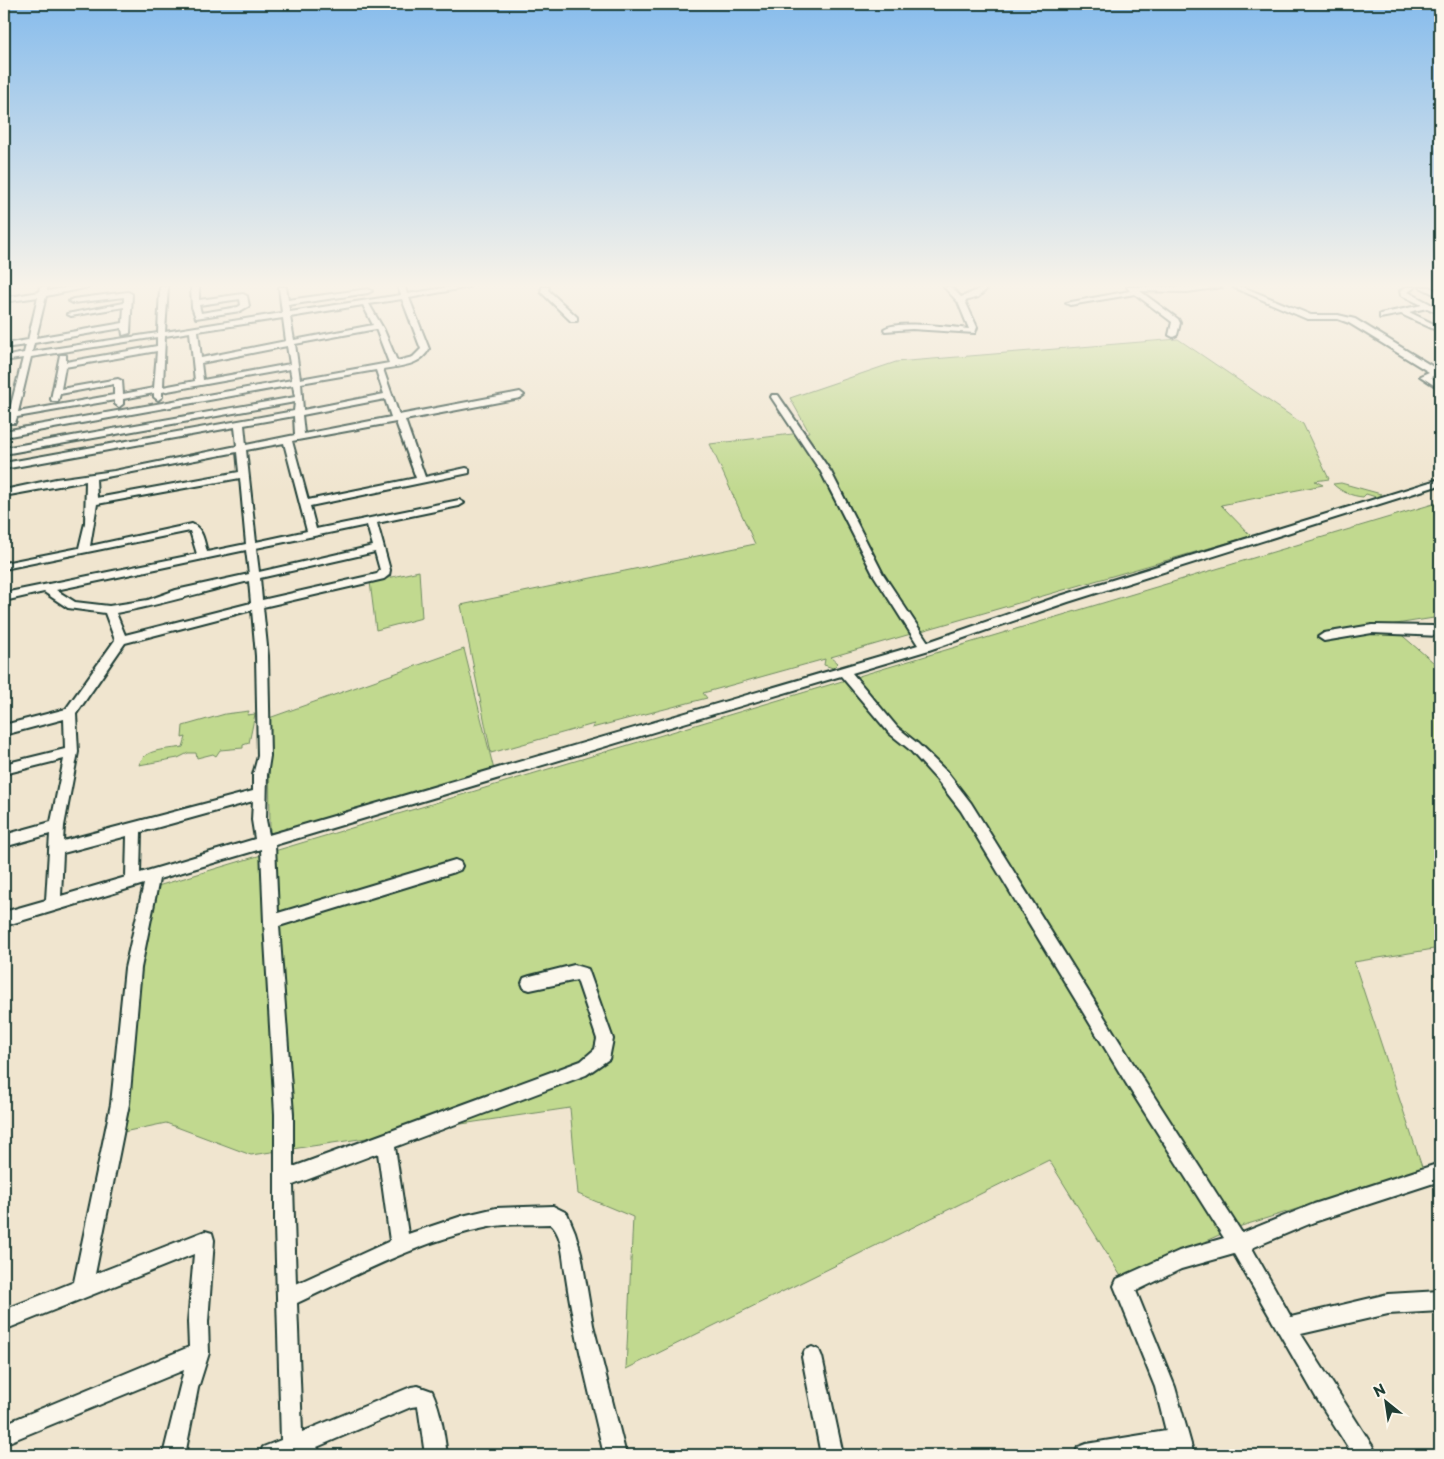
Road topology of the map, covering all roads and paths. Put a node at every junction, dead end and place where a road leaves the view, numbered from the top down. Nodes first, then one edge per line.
1 (28, 355) joint
2 (63, 355) edge
3 (120, 355) edge
4 (161, 355) edge
5 (197, 355) edge
6 (222, 355) edge
7 (292, 355) edge
8 (390, 355) edge
9 (422, 355) edge
10 (1408, 355) edge
11 (4, 360) edge
12 (197, 360) junction
13 (62, 365) junction
14 (394, 365) junction
15 (294, 366) junction
16 (379, 368) junction
17 (199, 382) junction
18 (297, 383) junction
19 (1440, 387) edge
20 (159, 389) junction
21 (57, 392) junction
22 (520, 395) dead end
23 (119, 396) junction
24 (388, 396) junction
25 (775, 397) dead end
26 (299, 399) junction
27 (158, 406) junction
28 (54, 408) junction
29 (298, 413) junction
30 (118, 414) junction
31 (13, 416) junction
32 (4, 418) edge
33 (398, 419) junction
34 (158, 423) junction
35 (239, 424) junction
36 (7, 433) edge
37 (300, 437) junction
38 (158, 438) junction
39 (287, 440) junction
40 (241, 448) junction
41 (5, 453) edge
42 (4, 466) edge
43 (466, 470) dead end
44 (244, 474) junction
45 (91, 477) junction
46 (421, 480) junction
47 (1440, 482) edge
48 (4, 493) edge
49 (92, 502) junction
50 (458, 503) dead end
51 (304, 504) junction
52 (371, 521) junction
53 (312, 533) junction
54 (250, 546) junction
55 (379, 548) junction
56 (84, 550) junction
57 (203, 555) junction
58 (4, 566) edge
59 (253, 577) junction
60 (45, 588) junction
61 (4, 597) edge
62 (257, 605) junction
63 (109, 610) junction
64 (1440, 634) edge
65 (1324, 637) dead end
66 (121, 640) junction
67 (925, 647) junction
68 (844, 671) junction
69 (70, 713) junction
70 (4, 730) edge
71 (72, 752) junction
72 (4, 769) edge
73 (260, 794) junction
74 (58, 826) junction
75 (134, 827) junction
76 (265, 840) junction
77 (4, 841) edge
78 (56, 849) junction
79 (455, 866) dead end
80 (153, 875) junction
81 (133, 881) junction
82 (53, 905) junction
83 (4, 919) edge
84 (271, 922) junction
85 (530, 983) dead end
86 (385, 1142) junction
87 (1440, 1172) edge
88 (285, 1179) junction
89 (1238, 1244) junction
90 (400, 1246) junction
91 (83, 1287) junction
92 (286, 1298) junction
93 (1440, 1301) edge
94 (4, 1320) edge
95 (1286, 1328) junction
96 (200, 1353) junction
97 (812, 1357) dead end
98 (4, 1434) edge
99 (292, 1445) junction
100 (1181, 1448) edge
101 (174, 1455) edge
102 (272, 1455) edge
103 (311, 1455) edge
104 (436, 1455) edge
105 (615, 1455) edge
106 (832, 1455) edge
107 (1086, 1455) edge
108 (1365, 1455) edge

1 - 11 street
1 - 31 street
2 - 13 street
3 - 13 street
4 - 20 street
5 - 12 street
6 - 12 street
7 - 15 street
8 - 14 street
9 - 14 street
10 - 19 street
12 - 17 street
13 - 21 street
14 - 16 street
15 - 17 street
15 - 18 street
16 - 18 street
16 - 24 street
17 - 20 street
18 - 26 street
18 - 27 street
20 - 23 street
20 - 27 street
21 - 23 street
21 - 28 street
22 - 33 street
23 - 28 street
23 - 30 street
24 - 29 street
24 - 33 street
25 - 67 street
26 - 29 street
26 - 34 street
27 - 30 street
27 - 34 street
28 - 31 street
29 - 35 street
29 - 37 street
30 - 36 street
31 - 32 street
31 - 36 street
33 - 37 street
33 - 46 street
34 - 38 street
34 - 41 street
35 - 38 street
35 - 40 street
36 - 41 street
37 - 39 street
38 - 42 street
39 - 40 street
39 - 51 street
40 - 44 street
40 - 45 street
43 - 46 street
44 - 49 street
44 - 54 street
45 - 48 street
45 - 49 street
46 - 51 street
47 - 67 street
49 - 56 street
50 - 52 street
51 - 53 street
52 - 53 street
52 - 55 street
53 - 54 street
54 - 57 street
54 - 59 street
55 - 59 street
55 - 62 street
56 - 57 street
56 - 58 street
57 - 60 street
59 - 62 street
59 - 63 street
60 - 61 street
60 - 63 street
62 - 66 street
62 - 73 street
63 - 66 street
64 - 65 street
66 - 69 street
67 - 68 street
68 - 76 street
68 - 89 street
69 - 70 street
69 - 71 street
71 - 72 street
71 - 74 street
73 - 75 street
73 - 76 street
74 - 77 street
74 - 78 street
75 - 78 street
75 - 81 street
76 - 80 street
76 - 84 street
78 - 82 street
79 - 84 street
80 - 81 street
80 - 91 street
81 - 82 street
82 - 83 street
84 - 88 street
85 - 86 street
86 - 88 street
86 - 90 street
87 - 89 street
88 - 92 street
89 - 95 street
89 - 100 street
90 - 92 street
90 - 105 street
91 - 94 street
91 - 96 street
92 - 99 street
93 - 95 street
95 - 108 street
96 - 98 street
96 - 101 street
97 - 106 street
99 - 102 street
99 - 103 street
99 - 104 street
100 - 107 street

